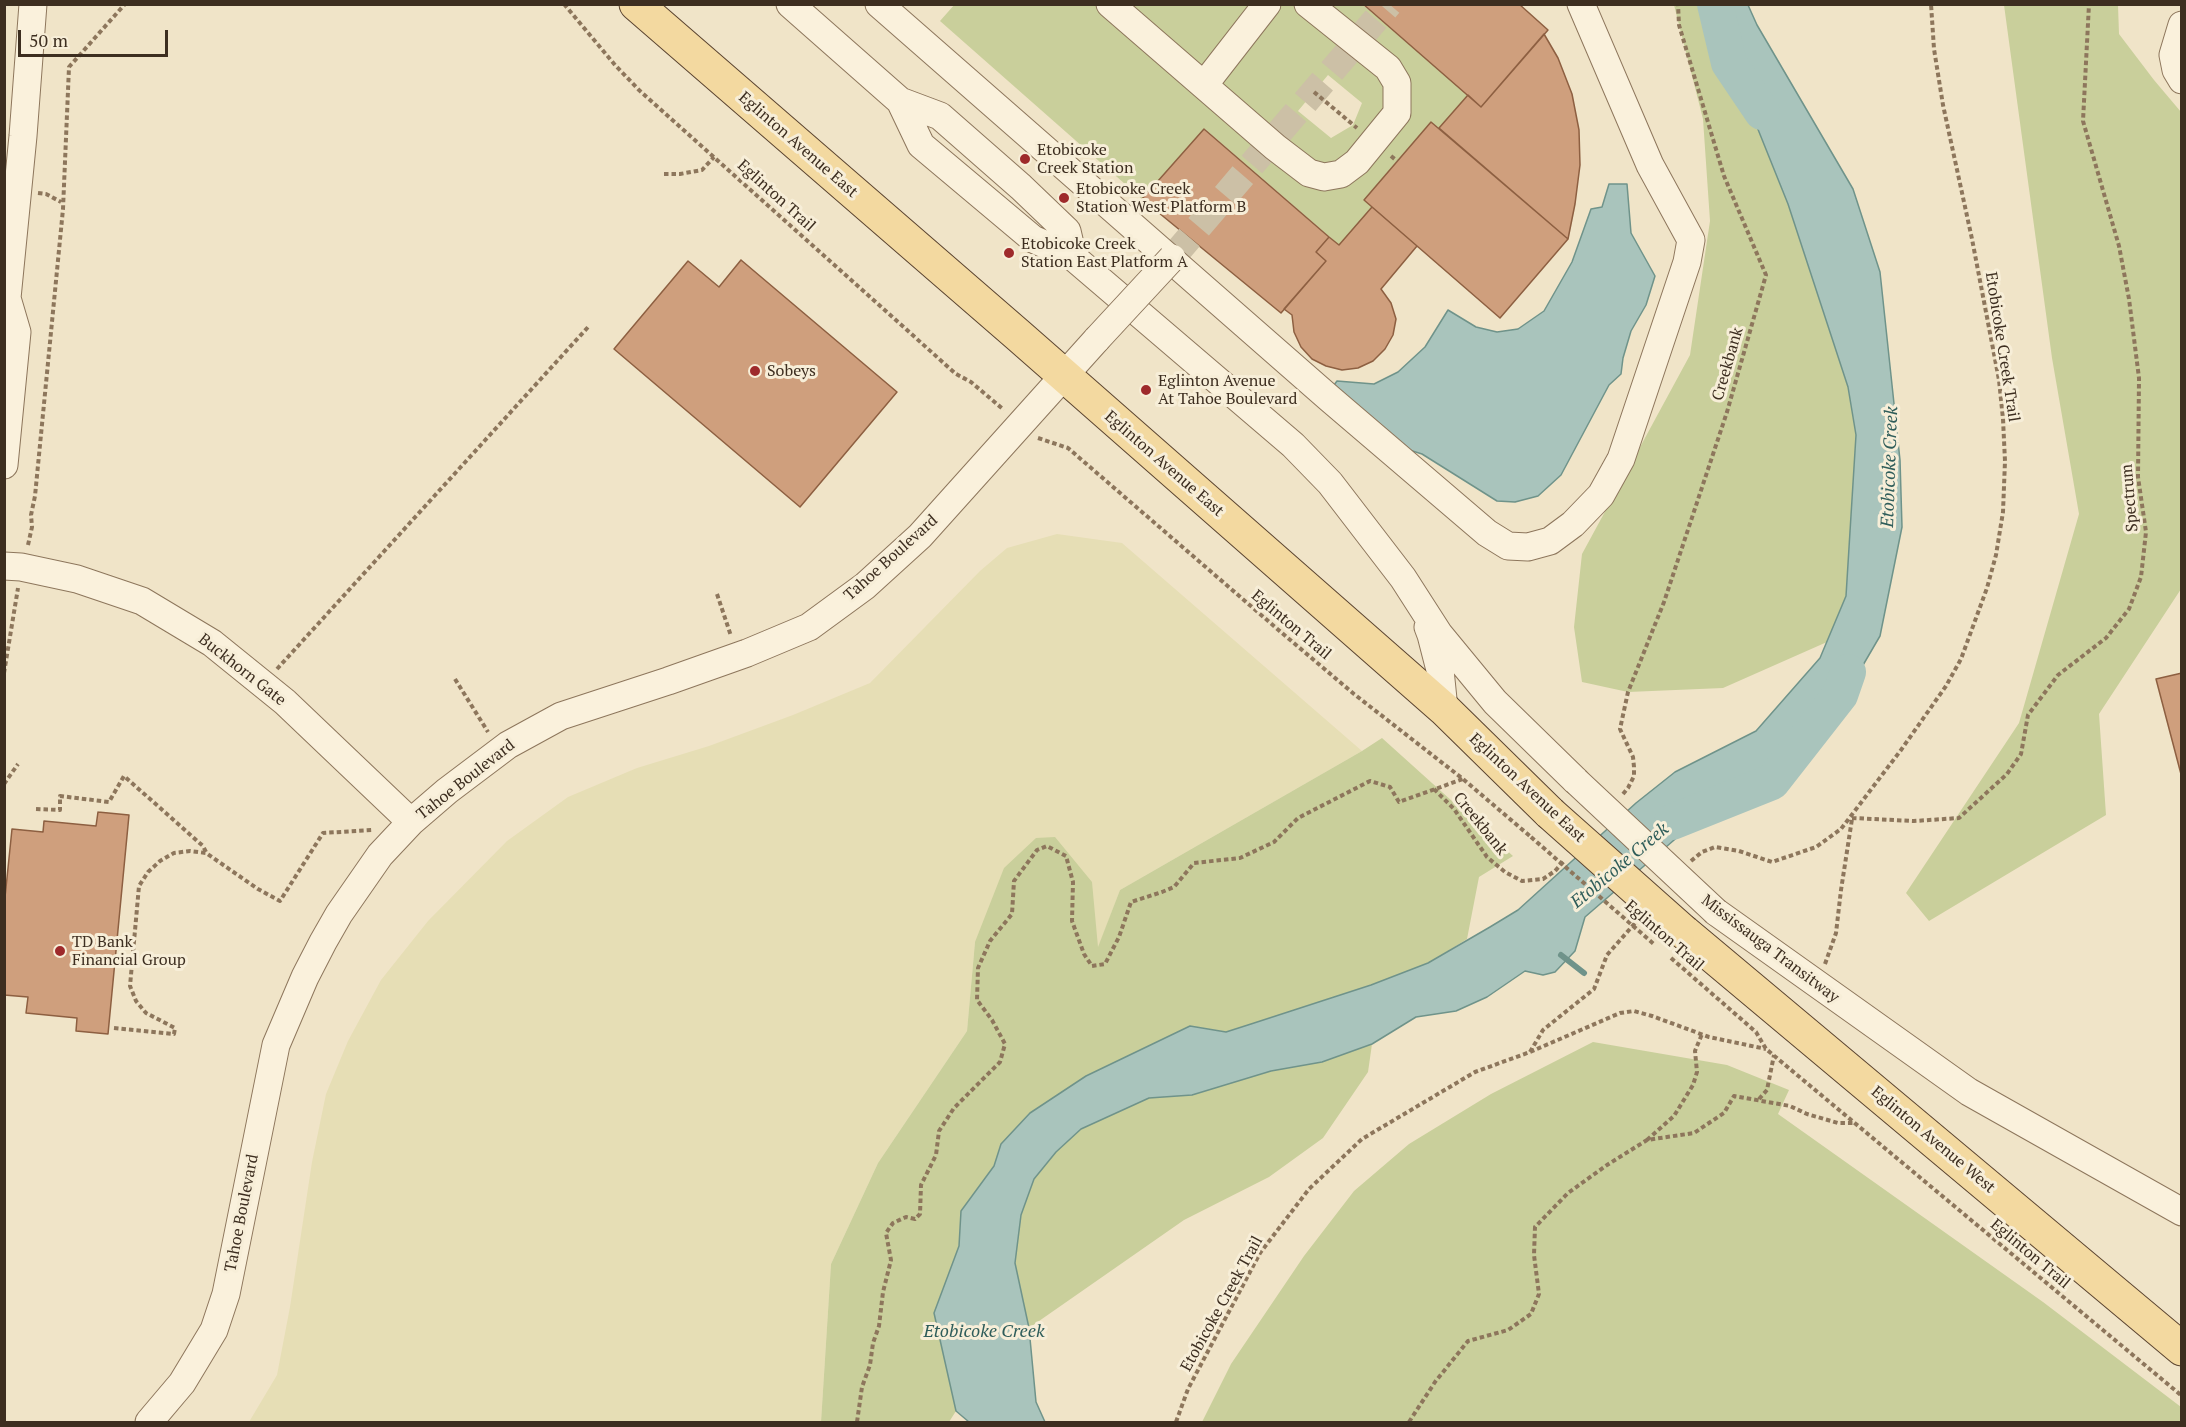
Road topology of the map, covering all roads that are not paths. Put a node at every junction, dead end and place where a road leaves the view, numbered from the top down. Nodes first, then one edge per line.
1 (33, 4) edge
2 (636, 4) edge
3 (790, 4) edge
4 (879, 4) edge
5 (1110, 4) edge
6 (1267, 4) edge
7 (1308, 4) edge
8 (1581, 4) edge
9 (2181, 25) edge
10 (2181, 80) edge
11 (1204, 86) junction
12 (1172, 258) junction
13 (6, 300) edge
14 (1063, 375) junction
15 (4, 465) edge
16 (13, 566) edge
17 (1403, 578) junction
18 (1444, 708) junction
19 (411, 822) junction
20 (1669, 944) joint
21 (2181, 1212) edge
22 (2181, 1349) edge
23 (149, 1422) edge

1 - 13 street
2 - 14 main road, Eglinton Avenue East
3 - 17 street, Mississauga Transitway
4 - 12 street
5 - 11 street
6 - 11 street
7 - 11 street
8 - 12 street
9 - 10 street
12 - 14 street, Tahoe Boulevard, bridge
13 - 15 street
14 - 18 main road, Eglinton Avenue East
14 - 19 street, Tahoe Boulevard
16 - 19 street, Buckhorn Gate
17 - 18 street, Mississauga Transitway
17 - 21 street, Mississauga Transitway, bridge
18 - 20 main road, Eglinton Avenue East, bridge
19 - 23 street, Tahoe Boulevard
20 - 22 main road, Eglinton Avenue West

